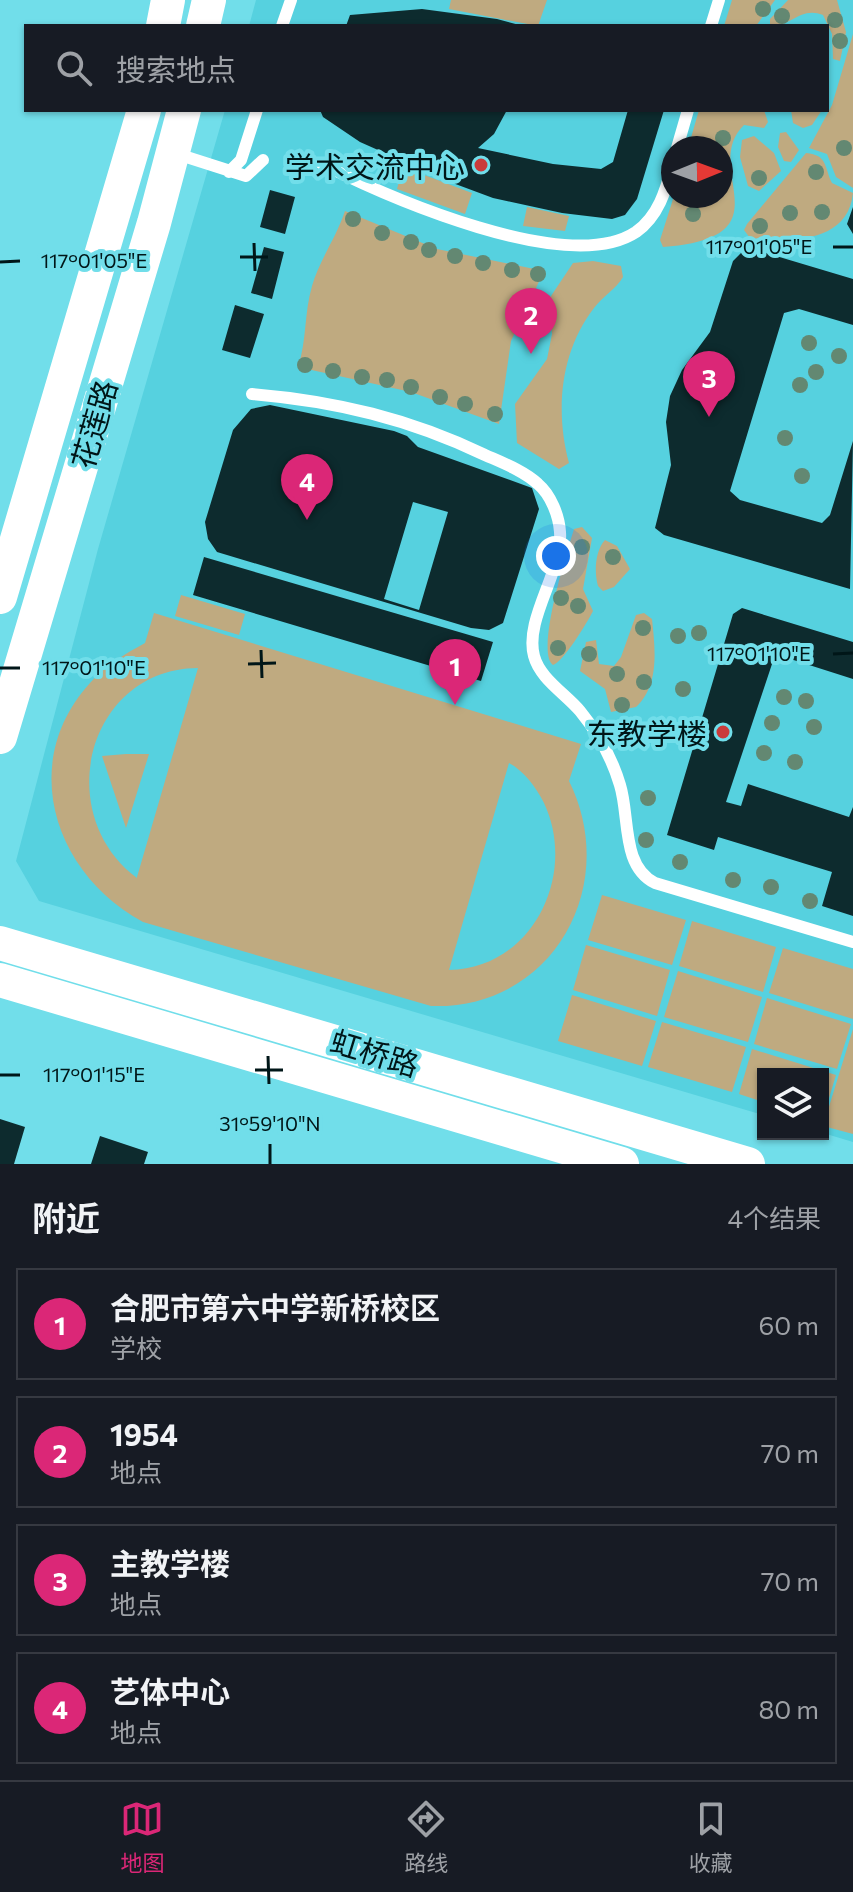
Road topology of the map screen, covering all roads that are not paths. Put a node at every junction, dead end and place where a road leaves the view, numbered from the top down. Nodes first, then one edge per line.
1 (168, 0) edge
2 (209, 0) edge
3 (291, 0) edge
4 (719, 0) edge
5 (163, 24) edge
6 (203, 24) edge
7 (283, 24) edge
8 (712, 24) edge
9 (143, 112) edge
10 (184, 112) edge
11 (256, 112) edge
12 (687, 112) edge
13 (680, 136) edge
14 (174, 153) junction
15 (263, 160) dead end
16 (322, 164) dead end
17 (229, 172) junction
18 (661, 199) edge
19 (252, 394) dead end
20 (0, 597) edge
21 (0, 737) edge
22 (853, 942) edge
23 (0, 943) edge
24 (68, 962) junction
25 (0, 980) edge
26 (57, 997) junction
27 (622, 1164) edge
28 (748, 1164) edge

1 - 5 main road
2 - 6 main road
3 - 7 lane
4 - 8 lane
9 - 20 main road, 花莲路
10 - 14 main road, 花莲路
11 - 17 lane
12 - 13 lane
14 - 17 lane
14 - 21 main road, 花莲路
15 - 17 lane
16 - 18 lane
19 - 22 lane
23 - 24 main road, 虹桥路
24 - 26 main road
24 - 28 main road, 虹桥路
25 - 26 main road, 虹桥路
26 - 27 main road, 虹桥路

